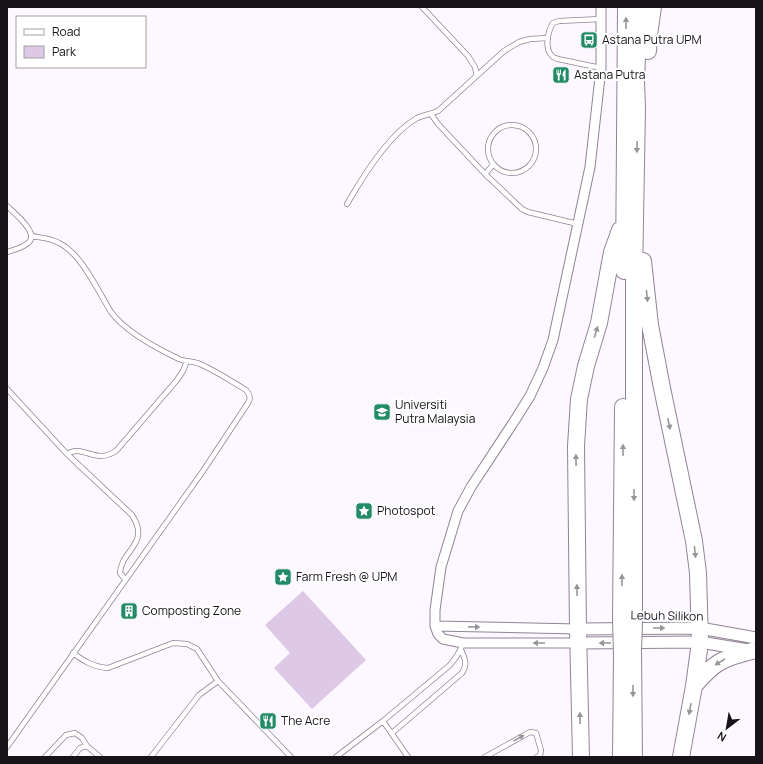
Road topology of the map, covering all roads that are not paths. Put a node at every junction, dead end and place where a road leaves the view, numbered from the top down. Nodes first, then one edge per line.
1 (422, 7) edge
2 (602, 7) edge
3 (626, 7) edge
4 (639, 7) edge
5 (653, 7) edge
6 (601, 19) junction
7 (548, 38) junction
8 (601, 68) junction
9 (477, 76) junction
10 (637, 108) junction
11 (431, 114) junction
12 (493, 165) junction
13 (485, 174) junction
14 (347, 204) dead end
15 (7, 206) edge
16 (624, 221) junction
17 (578, 224) junction
18 (32, 236) junction
19 (635, 246) junction
20 (7, 252) edge
21 (187, 361) junction
22 (7, 389) edge
23 (67, 454) junction
24 (125, 580) junction
25 (628, 620) junction
26 (435, 626) junction
27 (700, 635) junction
28 (578, 636) junction
29 (462, 646) junction
30 (755, 647) edge
31 (73, 653) junction
32 (628, 654) junction
33 (218, 681) junction
34 (694, 686) junction
35 (383, 720) junction
36 (392, 733) junction
37 (87, 746) junction
38 (7, 747) edge
39 (45, 757) edge
40 (73, 757) edge
41 (100, 757) edge
42 (151, 757) edge
43 (291, 757) edge
44 (336, 757) edge
45 (408, 757) edge
46 (485, 757) edge
47 (537, 757) edge
48 (581, 757) edge
49 (622, 757) edge
50 (634, 757) edge
51 (681, 757) edge

1 - 9 lane
2 - 6 street
16 -> 3 highway
4 - 10 highway
5 - 10 highway
6 - 7 lane
6 - 8 street
7 - 8 lane
7 - 9 lane
8 - 17 street
9 - 11 lane
10 -> 19 highway
11 - 13 lane
11 - 14 lane
12 - 12 lane
12 - 13 lane
13 - 17 lane
15 - 18 lane
25 -> 16 highway
28 -> 16 highway
17 - 26 street
18 - 20 lane
18 - 21 lane
19 -> 25 highway
19 -> 27 highway
21 - 23 lane
21 - 24 lane
22 - 23 lane
23 - 24 lane
24 - 31 lane
25 - 32 highway, bridge
26 -> 28 street
26 - 29 street
27 - 28 street, Lebuh Silikon
27 - 30 street, Lebuh Silikon
27 - 34 highway
28 -> 29 street
48 -> 28 highway
29 - 35 lane
29 - 36 lane
30 -> 34 highway
31 - 33 lane
31 - 38 lane
32 - 49 highway
32 -> 50 highway
33 - 42 lane
33 - 43 lane
34 -> 51 highway
35 - 36 lane
35 - 44 lane
36 - 45 lane
37 - 39 lane
37 - 40 lane
37 - 41 lane
46 -> 47 lane

